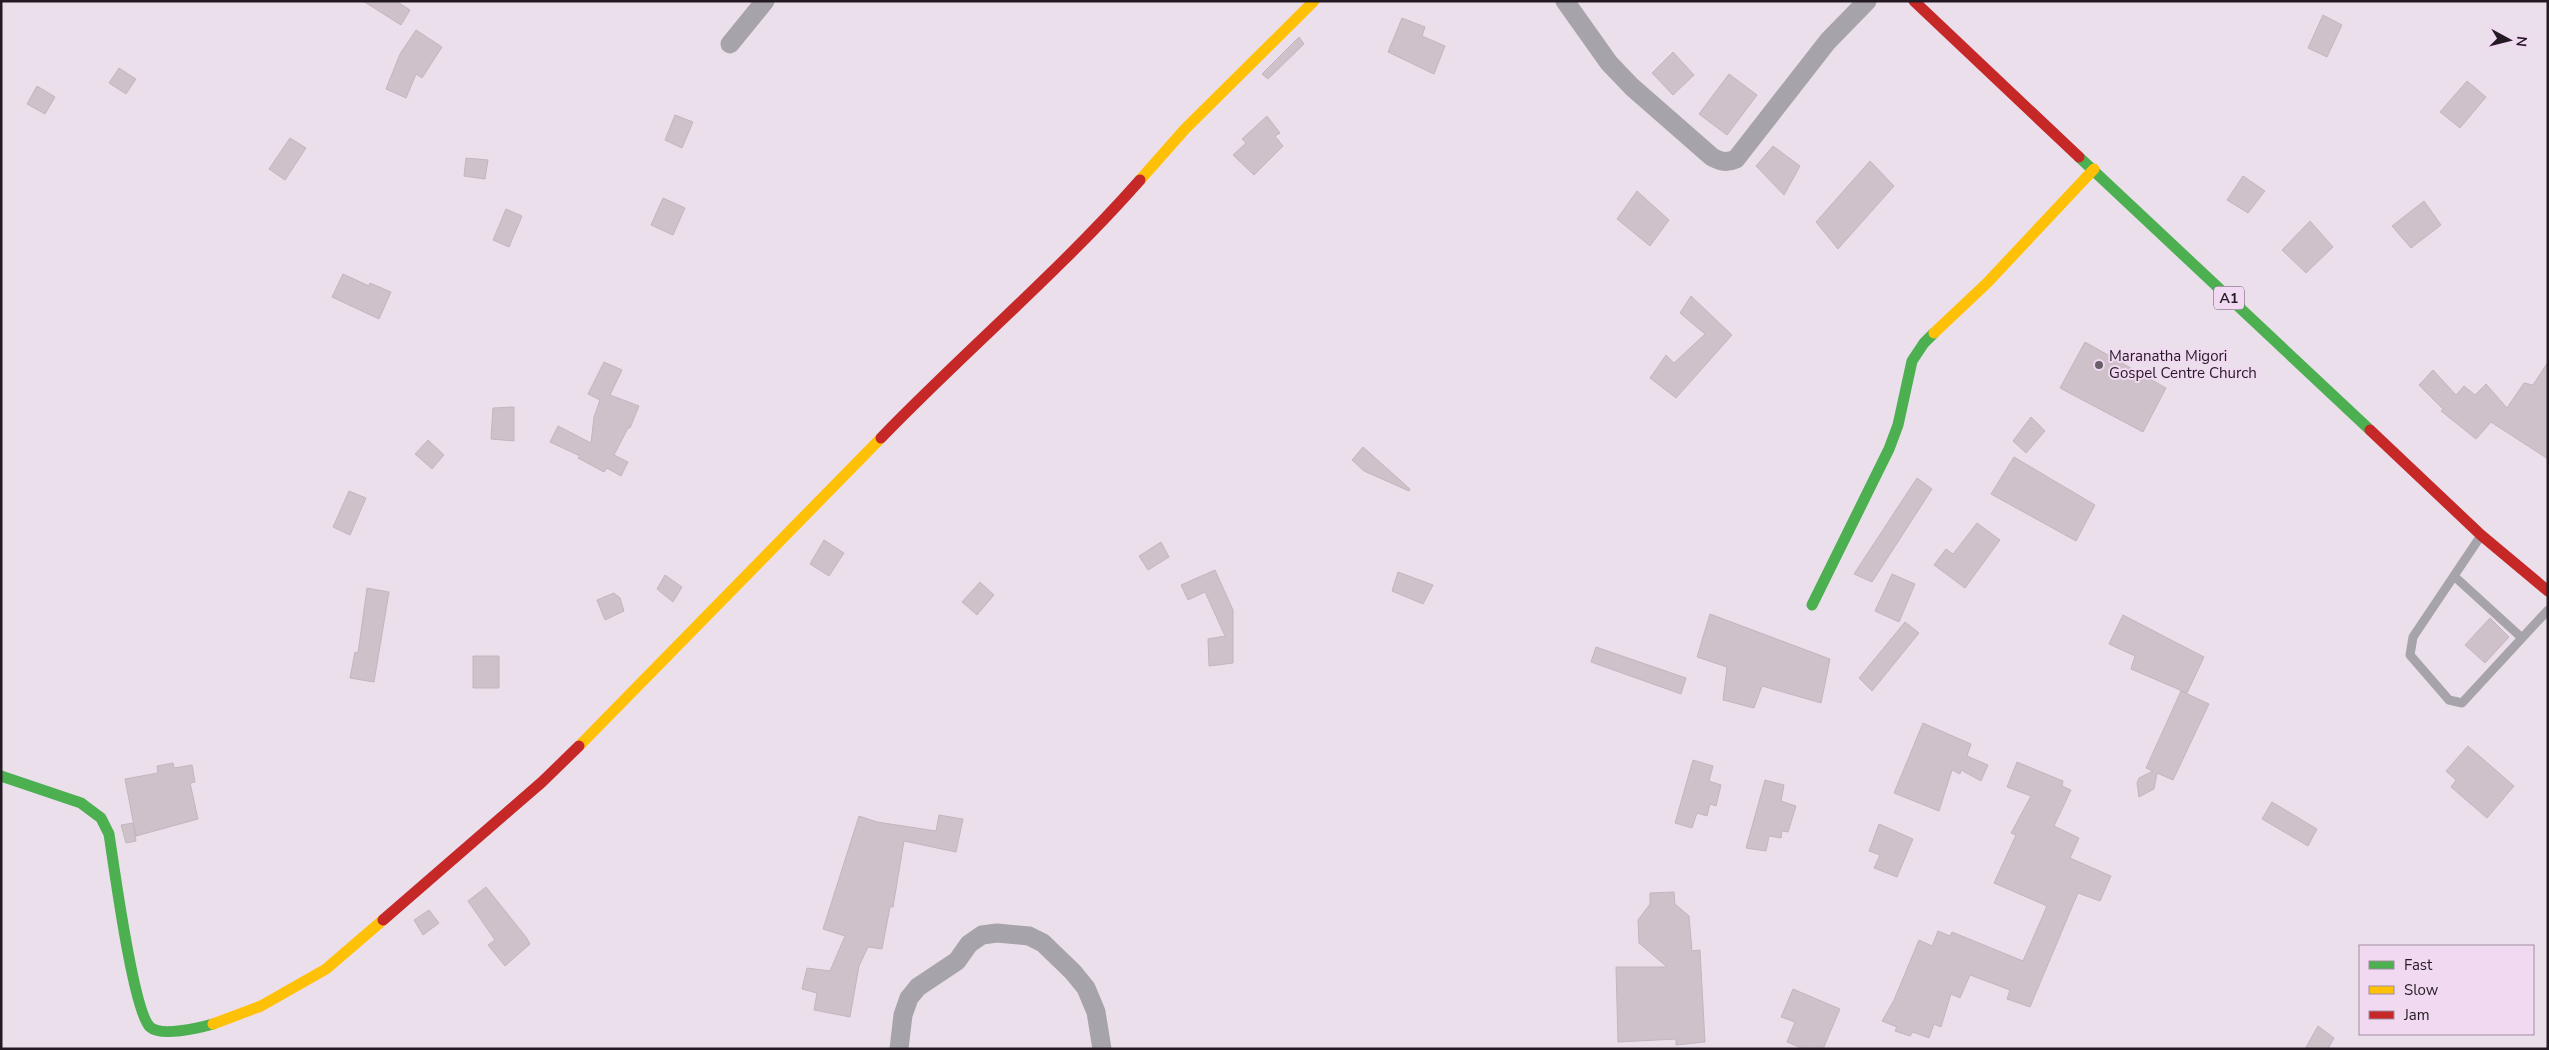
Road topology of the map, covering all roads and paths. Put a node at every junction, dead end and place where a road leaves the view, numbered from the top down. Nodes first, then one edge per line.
1 (765, 1) edge
2 (1314, 1) edge
3 (1565, 1) edge
4 (1867, 1) edge
5 (1914, 1) edge
6 (730, 44) dead end
7 (2094, 169) junction
8 (2481, 535) junction
9 (2454, 576) junction
10 (2548, 591) edge
11 (1812, 605) dead end
12 (2548, 610) edge
13 (2522, 638) junction
14 (1, 776) edge
15 (899, 1049) edge
16 (1102, 1049) edge

1 - 6 street
2 - 14 main road
3 - 4 street
5 - 7 main road, A1
7 - 8 main road, A1
7 - 11 main road
8 - 9 lane
8 - 10 main road, A1
9 - 13 lane
9 - 13 lane
12 - 13 lane
15 - 16 street

